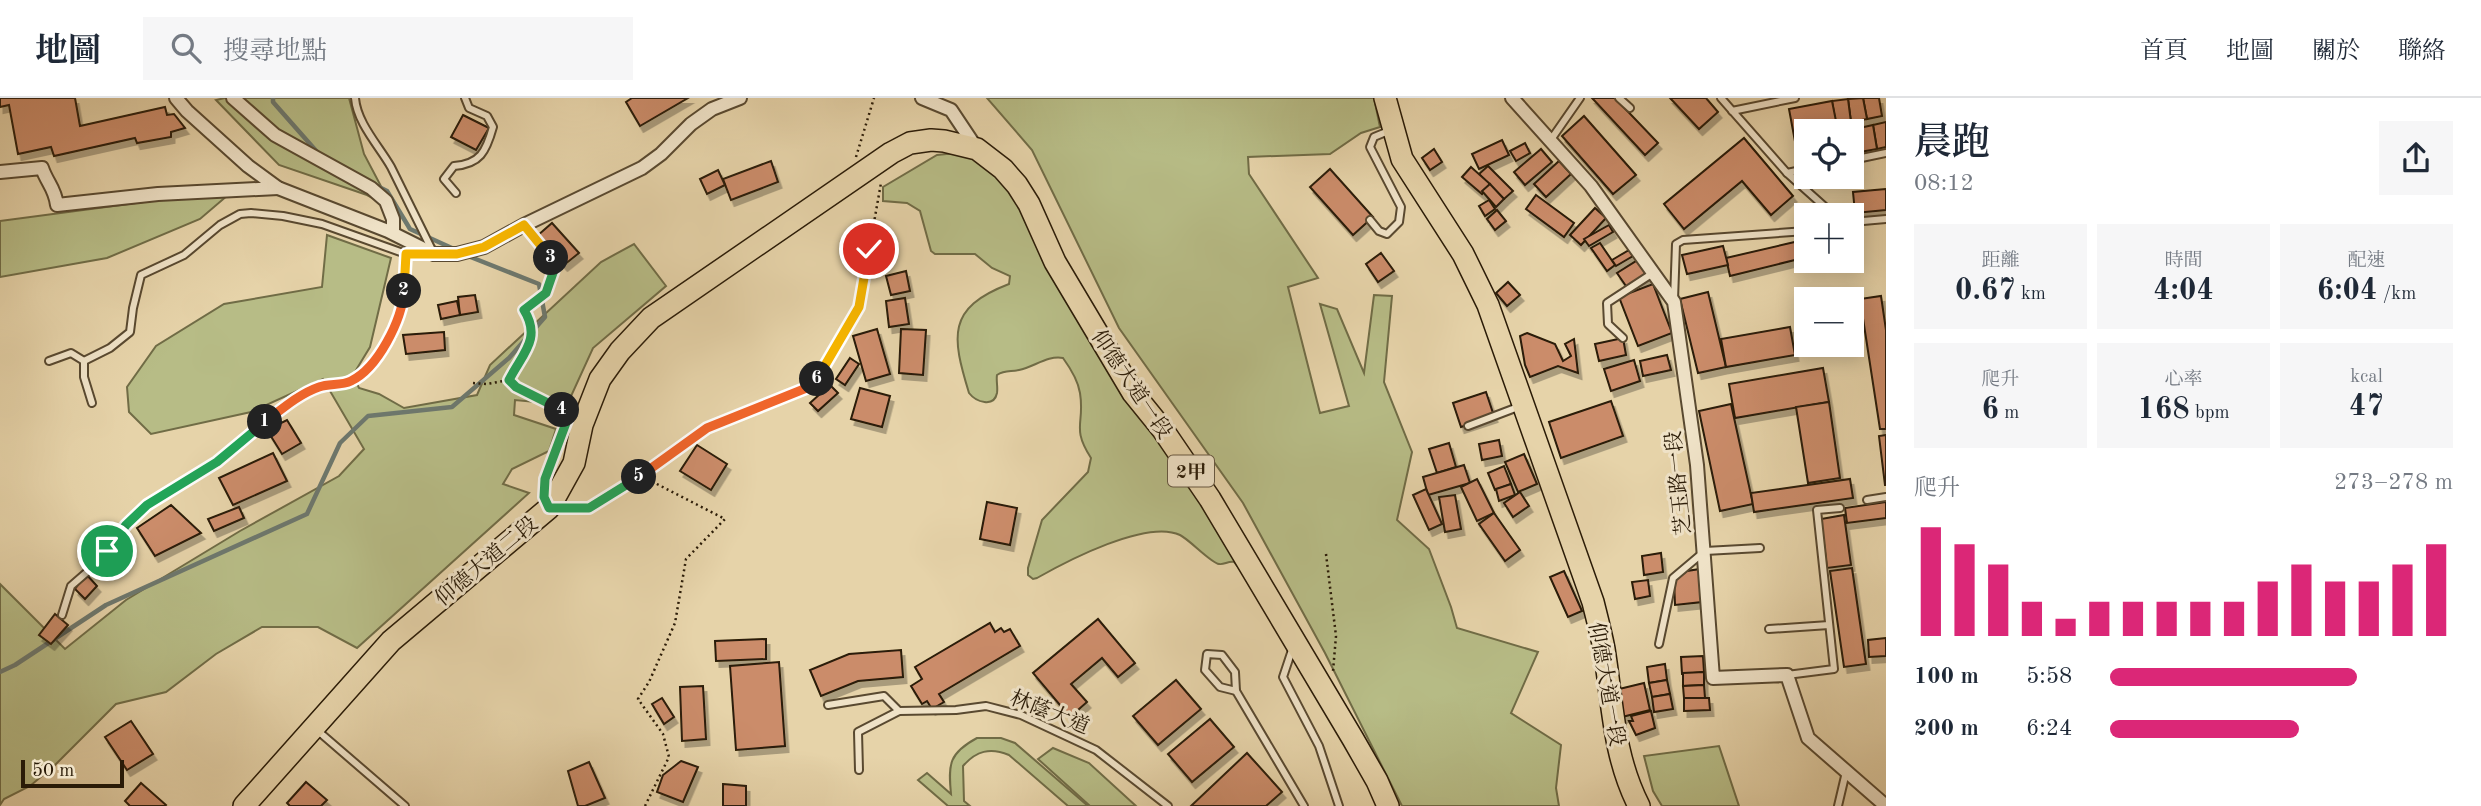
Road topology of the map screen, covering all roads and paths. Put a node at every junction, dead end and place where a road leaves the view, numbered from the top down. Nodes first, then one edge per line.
1 (233, 98) edge
2 (355, 98) edge
3 (465, 98) edge
4 (874, 98) edge
5 (922, 98) edge
6 (1385, 98) edge
7 (1513, 98) edge
8 (1580, 98) edge
9 (1619, 98) edge
10 (1721, 98) edge
11 (1795, 98) edge
12 (730, 100) edge
13 (180, 107) edge
14 (1630, 108) dead end
15 (1732, 111) junction
16 (1393, 130) junction
17 (1550, 141) junction
18 (977, 149) junction
19 (1886, 153) edge
20 (1864, 158) edge
21 (855, 160) dead end
22 (0, 172) edge
23 (1794, 172) edge
24 (1787, 173) junction
25 (881, 183) dead end
26 (278, 188) junction
27 (456, 192) dead end
28 (1821, 203) edge
29 (1886, 219) edge
30 (1370, 220) dead end
31 (1864, 221) edge
32 (524, 225) junction
33 (1794, 232) edge
34 (393, 233) junction
35 (406, 254) junction
36 (434, 254) junction
37 (1653, 273) junction
38 (1674, 302) junction
39 (1623, 338) dead end
40 (49, 361) dead end
41 (85, 361) junction
42 (509, 380) junction
43 (473, 383) dead end
44 (92, 403) dead end
45 (1524, 405) junction
46 (726, 422) joint
47 (565, 426) dead end
48 (1468, 426) dead end
49 (561, 437) dead end
50 (642, 476) junction
51 (545, 479) dead end
52 (1886, 498) edge
53 (1867, 500) dead end
54 (549, 508) junction
55 (1840, 508) dead end
56 (1760, 548) dead end
57 (1704, 551) junction
58 (1326, 554) dead end
59 (62, 615) dead end
60 (1829, 625) junction
61 (1769, 629) dead end
62 (1295, 642) junction
63 (1659, 644) dead end
64 (1332, 675) dead end
65 (1787, 675) junction
66 (1236, 691) junction
67 (828, 705) dead end
68 (899, 711) junction
69 (314, 727) junction
70 (859, 770) dead end
71 (1846, 770) junction
72 (244, 806) edge
73 (405, 806) edge
74 (645, 806) edge
75 (1168, 806) edge
76 (1304, 806) edge
77 (1339, 806) edge
78 (1388, 806) edge
79 (1639, 806) edge
80 (1838, 806) edge
81 (1885, 806) edge

1 - 34 street
2 - 36 lane
3 - 27 lane
4 - 21 path
5 - 18 street
6 - 16 main road, 仰德大道一段
7 - 17 street, 芝玉路一段
8 - 17 lane
9 - 14 lane
10 - 15 lane
11 - 15 lane
12 - 32 street
13 - 26 street
15 - 24 lane
16 - 30 lane
16 - 45 main road, 仰德大道一段
17 - 37 street, 芝玉路一段
18 - 54 main road, 仰德大道二段 / 2甲
18 - 62 main road, 仰德大道一段 / 2甲
19 - 20 lane
22 - 26 street
23 - 24 lane
24 - 28 lane
25 - 46 path
26 - 34 street
29 - 31 lane
32 - 36 street
32 - 42 path
33 - 38 lane
34 - 36 street
35 - 36 lane
35 - 41 lane
35 - 59 lane
37 - 38 street, 芝玉路一段
37 - 39 lane
38 - 57 street, 芝玉路一段
40 - 41 lane
41 - 44 lane
42 - 43 path
42 - 47 path
45 - 48 lane
45 - 79 main road, 仰德大道一段
46 - 50 lane
49 - 51 path
50 - 54 lane
50 - 74 path
52 - 53 lane
54 - 69 main road, 仰德大道二段 / 2甲
55 - 60 lane
56 - 57 lane
57 - 63 lane
57 - 65 street, 芝玉路一段
58 - 64 path
60 - 61 lane
60 - 65 lane
62 - 77 lane
62 - 78 main road, 仰德大道一段 / 2甲
65 - 71 street
66 - 66 lane
66 - 76 lane
67 - 68 lane
68 - 70 lane, 林蔭大道
68 - 75 lane, 林蔭大道
69 - 72 main road, 仰德大道二段 / 2甲
69 - 73 lane
71 - 80 lane
71 - 81 street

